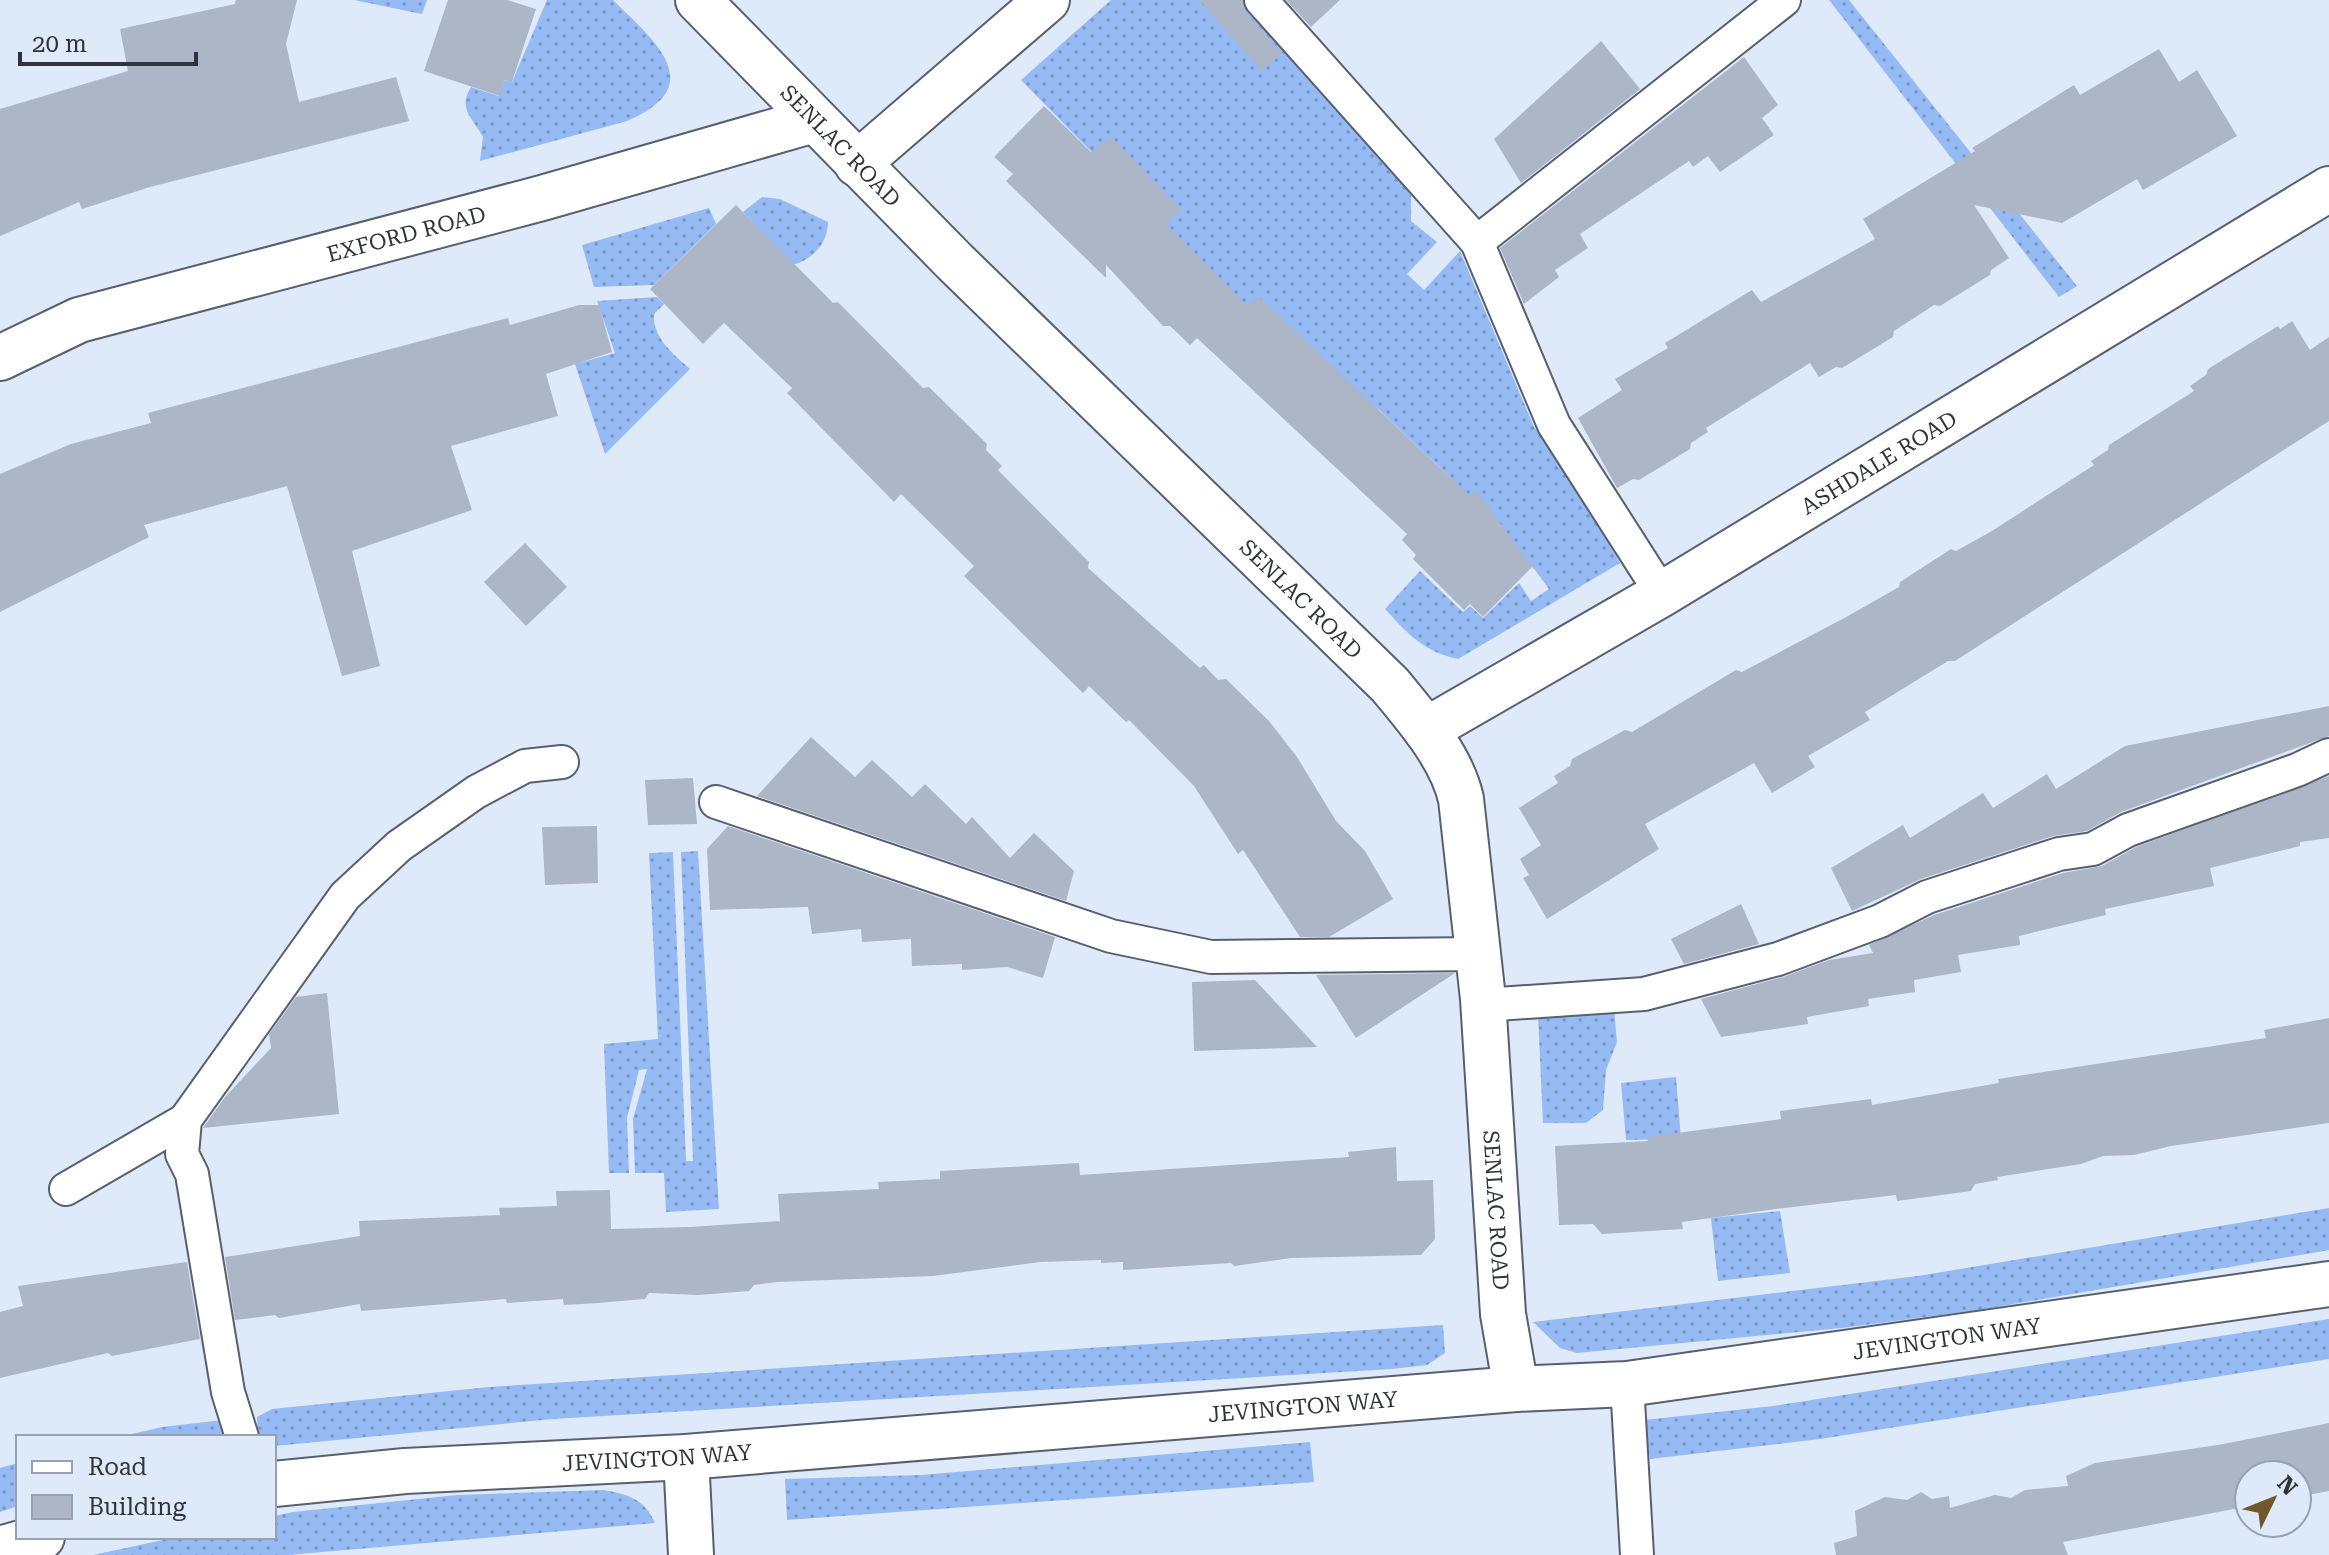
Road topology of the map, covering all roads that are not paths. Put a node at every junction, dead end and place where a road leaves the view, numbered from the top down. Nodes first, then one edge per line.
1 (698, 0) edge
2 (1047, 0) edge
3 (1261, 0) edge
4 (1784, 0) edge
5 (814, 120) junction
6 (857, 164) junction
7 (2329, 189) edge
8 (1477, 242) junction
9 (0, 358) edge
10 (1662, 594) junction
11 (1426, 730) junction
12 (2329, 755) edge
13 (562, 762) dead end
14 (716, 802) dead end
15 (1478, 954) junction
16 (1483, 1005) junction
17 (185, 1120) junction
18 (146, 1142) junction
19 (182, 1154) junction
20 (66, 1189) dead end
21 (2329, 1284) edge
22 (1627, 1384) junction
23 (1516, 1389) junction
24 (241, 1435) edge
25 (686, 1457) junction
26 (276, 1484) edge
27 (35, 1539) edge
28 (0, 1549) edge
29 (691, 1555) edge
30 (1637, 1555) edge

1 - 5 street, SENLAC ROAD
2 - 6 street
3 - 8 lane
4 - 8 lane
5 - 6 street, SENLAC ROAD
5 - 9 street, EXFORD ROAD
6 - 11 street, SENLAC ROAD
7 - 10 street, ASHDALE ROAD
8 - 10 lane
10 - 11 street, ASHDALE ROAD
11 - 15 street, SENLAC ROAD
12 - 16 lane
13 - 17 lane
14 - 15 lane
15 - 16 street, SENLAC ROAD
16 - 23 street, SENLAC ROAD
17 - 18 lane
17 - 19 lane
18 - 19 lane
18 - 20 lane
19 - 24 lane
21 - 22 street, JEVINGTON WAY
22 - 23 street, JEVINGTON WAY
22 - 30 lane
23 - 25 street, JEVINGTON WAY
25 - 26 street, JEVINGTON WAY
25 - 29 street
27 - 28 street

